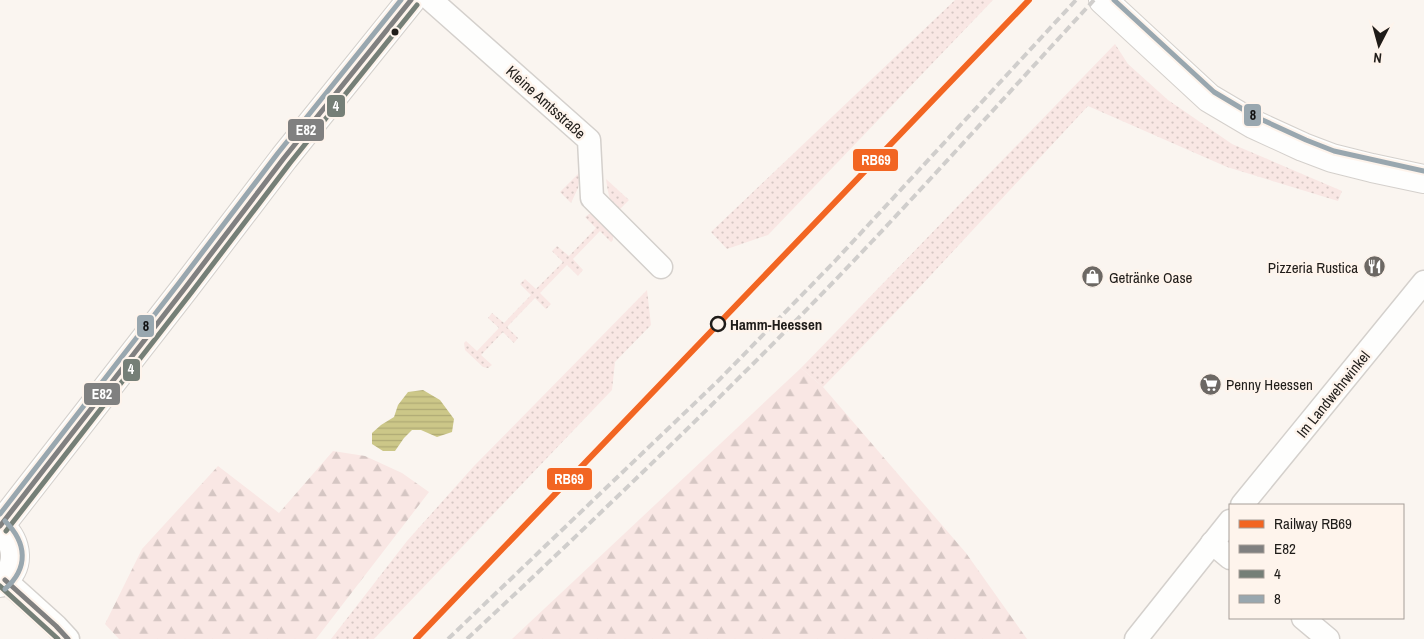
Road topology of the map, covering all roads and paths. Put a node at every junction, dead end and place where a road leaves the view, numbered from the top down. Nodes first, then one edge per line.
1 (410, 0) edge
2 (431, 0) edge
3 (1103, 0) edge
4 (1424, 179) edge
5 (661, 267) dead end
6 (1424, 282) edge
7 (1243, 504) edge
8 (1229, 521) edge
9 (0, 526) edge
10 (1212, 543) junction
11 (1229, 557) edge
12 (2, 582) edge
13 (1304, 619) edge
14 (68, 639) edge
15 (1136, 639) edge
16 (1328, 639) edge

1 - 9 main road
2 - 5 street, Kleine Amtsstraße
3 - 4 main road
6 - 7 street, Im Landwehrwinkel
8 - 10 street
9 - 12 main road
10 - 11 street
10 - 15 street
12 - 14 street
13 - 16 street

